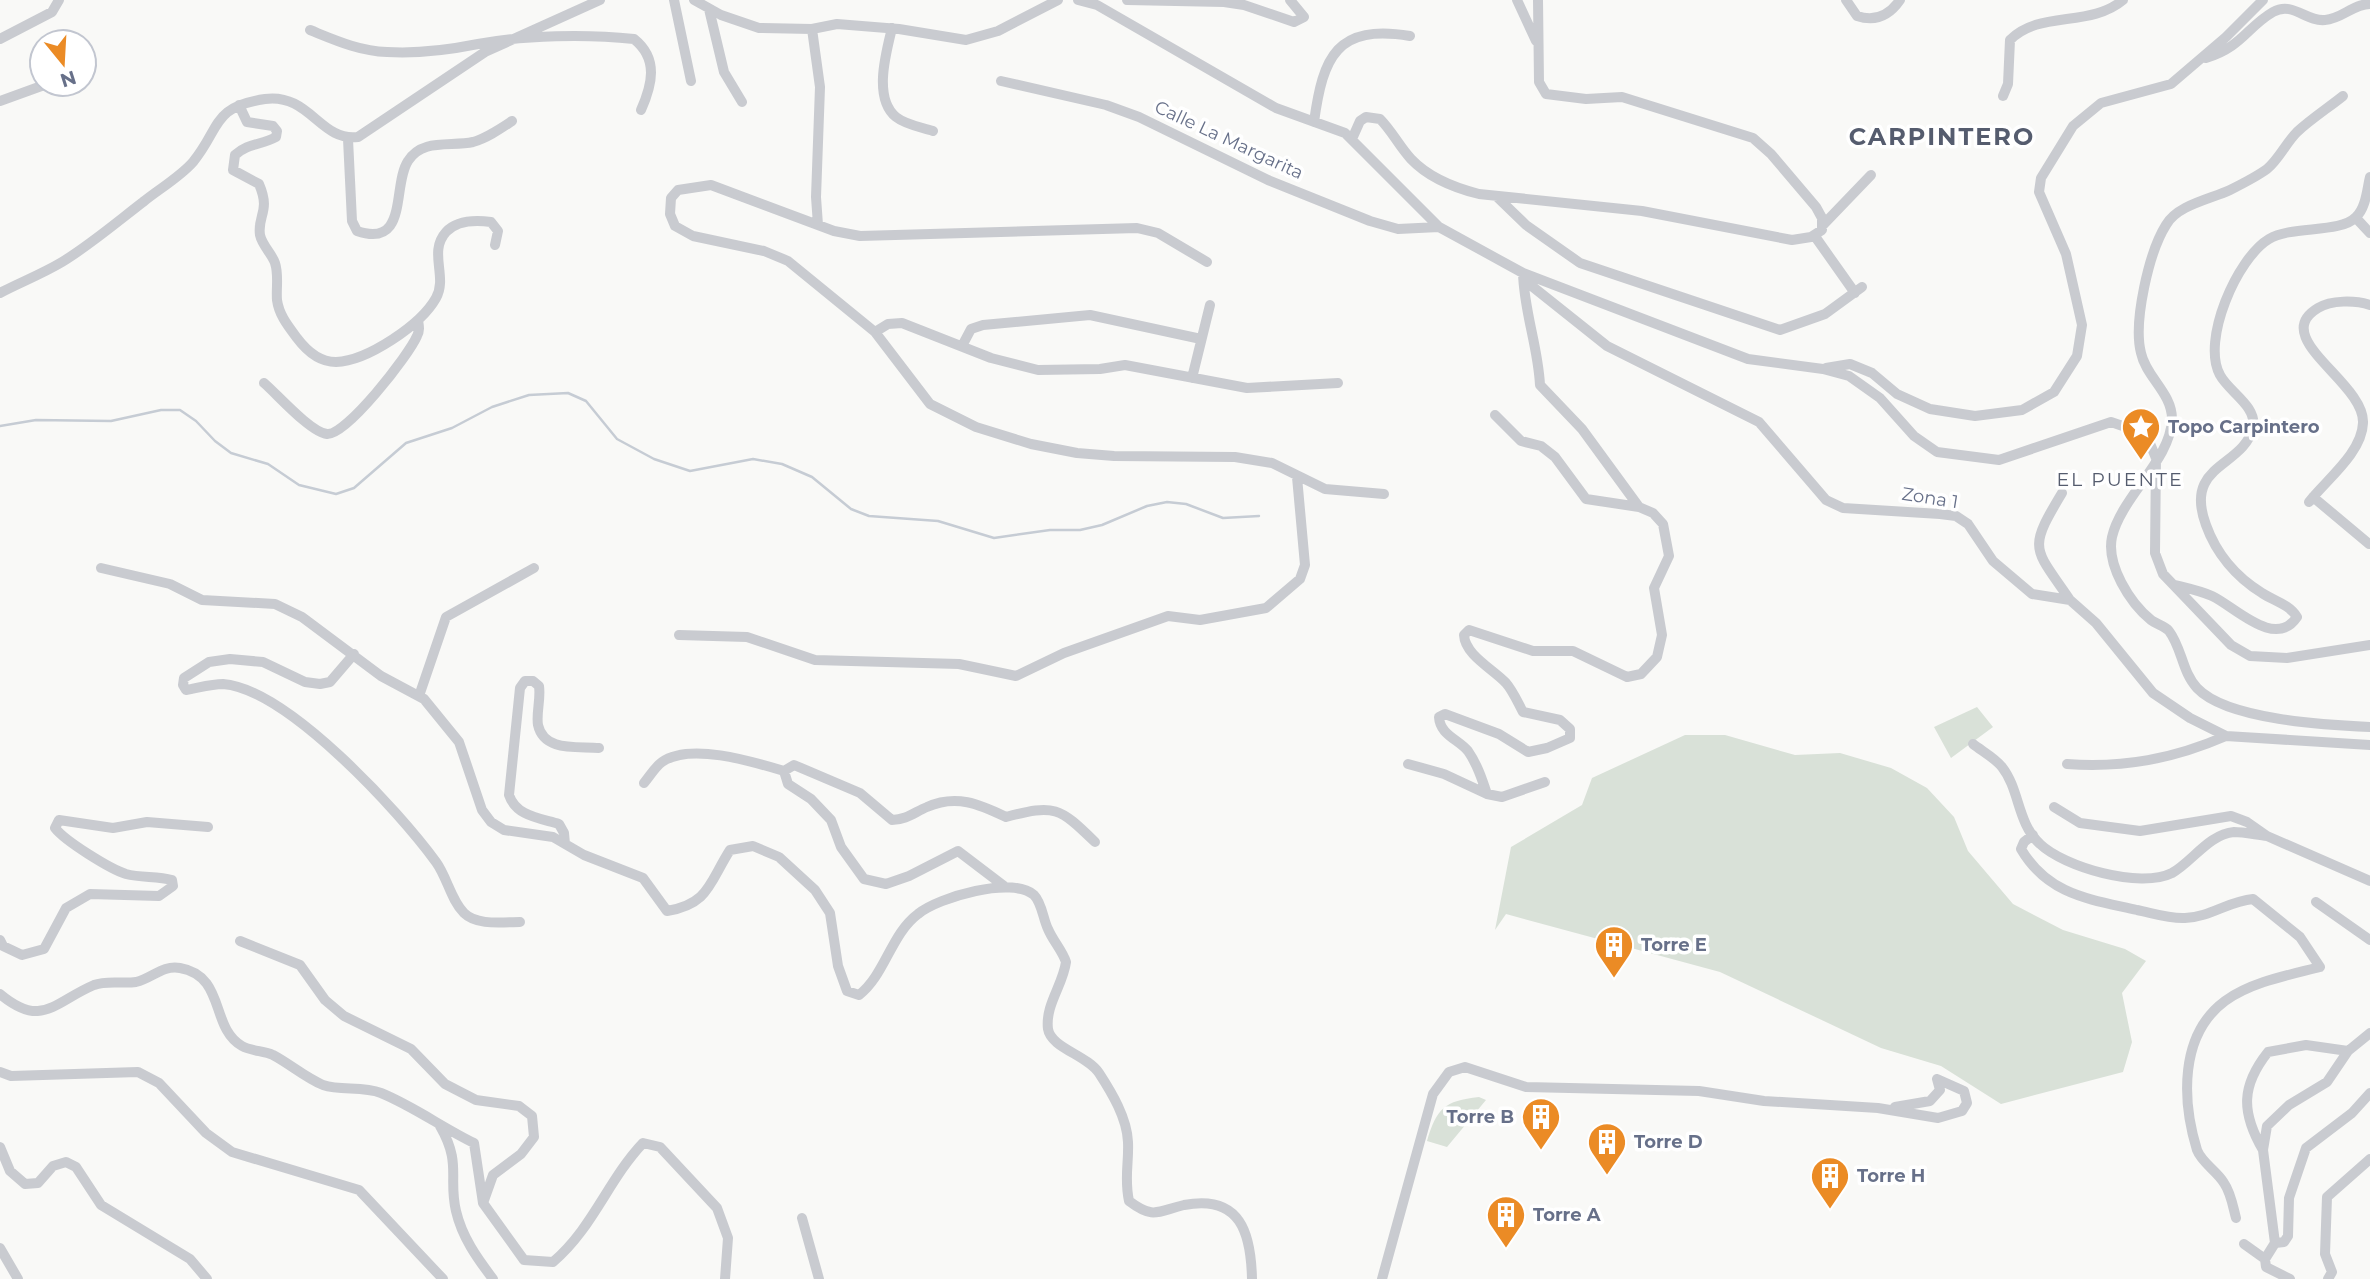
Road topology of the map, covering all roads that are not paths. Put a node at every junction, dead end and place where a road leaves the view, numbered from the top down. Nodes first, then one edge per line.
1 (60, 0) edge
2 (600, 0) edge
3 (674, 0) edge
4 (694, 0) edge
5 (1058, 0) edge
6 (1078, 0) edge
7 (1127, 0) edge
8 (1290, 0) edge
9 (1517, 0) edge
10 (1538, 0) edge
11 (1846, 0) edge
12 (1900, 0) edge
13 (2123, 0) edge
14 (2263, 0) edge
15 (2370, 4) edge
16 (709, 9) junction
17 (892, 28) junction
18 (812, 29) junction
19 (310, 30) dead end
20 (1410, 36) dead end
21 (0, 39) edge
22 (505, 42) junction
23 (1537, 43) junction
24 (2200, 60) junction
25 (691, 81) dead end
26 (1001, 81) dead end
27 (28, 91) edge
28 (2003, 96) dead end
29 (2343, 96) dead end
30 (0, 101) edge
31 (741, 102) dead end
32 (239, 105) junction
33 (641, 110) dead end
34 (512, 121) dead end
35 (1314, 122) junction
36 (933, 131) dead end
37 (348, 139) junction
38 (1352, 139) junction
39 (1871, 176) dead end
40 (2370, 177) edge
41 (1496, 196) junction
42 (2356, 218) junction
43 (818, 225) junction
44 (1439, 227) junction
45 (1818, 230) junction
46 (2370, 233) edge
47 (495, 245) dead end
48 (1208, 262) dead end
49 (1522, 273) junction
50 (0, 293) edge
51 (1210, 305) dead end
52 (2370, 305) edge
53 (418, 320) junction
54 (875, 332) junction
55 (1201, 339) junction
56 (962, 346) junction
57 (1823, 369) junction
58 (1192, 378) junction
59 (264, 383) dead end
60 (1338, 383) dead end
61 (1496, 415) dead end
62 (2156, 458) junction
63 (1297, 477) junction
64 (2062, 493) dead end
65 (1384, 494) dead end
66 (1639, 507) junction
67 (2369, 544) edge
68 (101, 568) dead end
69 (534, 568) dead end
70 (2173, 584) junction
71 (2070, 600) junction
72 (678, 635) dead end
73 (2370, 645) edge
74 (354, 654) junction
75 (419, 696) junction
76 (2370, 727) edge
77 (2226, 736) junction
78 (1973, 744) dead end
79 (2370, 745) edge
80 (599, 748) dead end
81 (1408, 764) dead end
82 (2067, 764) dead end
83 (784, 771) junction
84 (1545, 782) dead end
85 (644, 783) dead end
86 (1487, 794) junction
87 (2054, 807) dead end
88 (208, 827) dead end
89 (2032, 835) junction
90 (2267, 836) junction
91 (1095, 842) dead end
92 (565, 844) junction
93 (2370, 881) edge
94 (1004, 886) junction
95 (2316, 902) dead end
96 (520, 922) dead end
97 (0, 940) edge
98 (2370, 940) edge
99 (240, 941) dead end
100 (0, 993) edge
101 (2370, 1033) edge
102 (2348, 1051) junction
103 (0, 1072) edge
104 (2370, 1093) edge
105 (1878, 1108) junction
106 (440, 1126) junction
107 (0, 1147) edge
108 (2263, 1150) junction
109 (2370, 1159) edge
110 (483, 1203) junction
111 (802, 1218) dead end
112 (2236, 1218) dead end
113 (2275, 1243) junction
114 (2244, 1244) dead end
115 (0, 1248) edge
116 (2265, 1259) junction
117 (18, 1279) edge
118 (207, 1279) edge
119 (443, 1279) edge
120 (493, 1279) edge
121 (725, 1279) edge
122 (820, 1279) edge
123 (1252, 1279) edge
124 (1382, 1279) edge
125 (2290, 1279) edge
126 (2328, 1279) edge

1 - 21 street
2 - 22 street
3 - 25 street
4 - 16 street
5 - 17 street
6 - 35 street
7 - 8 street
9 - 23 street
10 - 23 street
11 - 12 street
13 - 28 street
14 - 24 street
15 - 24 street
16 - 18 street
16 - 31 street
17 - 18 street
17 - 36 street
18 - 43 street
19 - 22 street
20 - 35 street
22 - 33 street
22 - 37 street
23 - 45 street
24 - 57 street
26 - 44 street, Calle La Margarita
27 - 30 street
29 - 62 street
32 - 37 street
32 - 50 street
32 - 53 street
34 - 37 street
35 - 38 street
38 - 41 street
38 - 44 street
39 - 45 street
40 - 42 street
41 - 45 street
41 - 45 street
42 - 46 street
42 - 70 street
43 - 48 street
43 - 54 street
44 - 49 street
47 - 53 street
49 - 57 street
49 - 66 street
49 - 71 street, Zona 1
51 - 55 street
52 - 67 street
53 - 59 street
54 - 56 street
54 - 63 street
55 - 56 street
55 - 58 street
56 - 58 street
57 - 62 street
58 - 60 street
61 - 66 street
62 - 70 street
62 - 76 street
63 - 65 street
63 - 72 street
64 - 71 street
66 - 86 street
68 - 74 street
69 - 75 street
70 - 73 street
71 - 77 street
74 - 75 street
74 - 96 street
75 - 92 street
77 - 79 street
77 - 82 street
78 - 89 street
80 - 92 street
81 - 86 street
83 - 85 street
83 - 91 street
83 - 94 street
84 - 86 street
87 - 90 street
88 - 97 street
89 - 90 street
89 - 112 street
90 - 93 street
92 - 94 street
94 - 123 street
95 - 98 street
99 - 110 street
100 - 106 street
101 - 102 street
102 - 108 street
102 - 108 street
103 - 119 street
104 - 113 street
105 - 105 street
105 - 124 street
106 - 110 street
106 - 120 street
107 - 118 street
108 - 113 street
109 - 126 street
110 - 121 street
111 - 122 street
113 - 116 street
114 - 116 street
115 - 117 street
116 - 125 street

